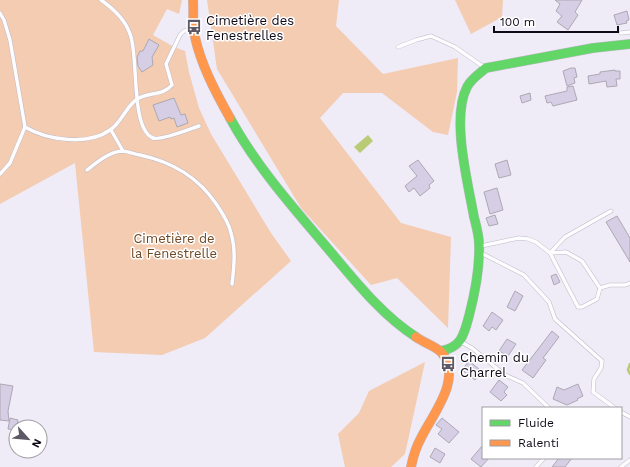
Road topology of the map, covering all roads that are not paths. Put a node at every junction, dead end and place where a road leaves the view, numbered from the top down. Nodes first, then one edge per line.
1 (101, 0) edge
2 (193, 0) edge
3 (0, 13) edge
4 (194, 30) junction
5 (621, 32) dead end
6 (630, 32) edge
7 (630, 44) edge
8 (398, 47) dead end
9 (486, 68) junction
10 (136, 99) junction
11 (199, 126) dead end
12 (25, 127) junction
13 (111, 130) junction
14 (123, 151) junction
15 (87, 170) dead end
16 (0, 174) edge
17 (611, 211) dead end
18 (479, 249) junction
19 (550, 253) junction
20 (630, 283) edge
21 (232, 284) dead end
22 (600, 288) junction
23 (460, 341) junction
24 (441, 351) junction
25 (548, 407) edge
26 (614, 407) edge
27 (543, 459) edge
28 (630, 460) edge
29 (411, 467) edge
30 (536, 467) edge
31 (622, 467) edge

1 - 10 lane
2 - 4 street
3 - 12 lane
4 - 10 lane
4 - 24 street
5 - 6 lane
7 - 9 street
8 - 9 lane
9 - 18 street
10 - 11 lane
10 - 13 lane
12 - 13 lane
12 - 16 lane
13 - 14 lane
14 - 15 lane
14 - 21 lane
17 - 19 lane
18 - 19 lane
18 - 23 street
18 - 26 lane
19 - 22 lane
19 - 22 lane
20 - 22 lane
23 - 24 street
23 - 25 lane
24 - 29 street
27 - 30 lane
28 - 31 lane

